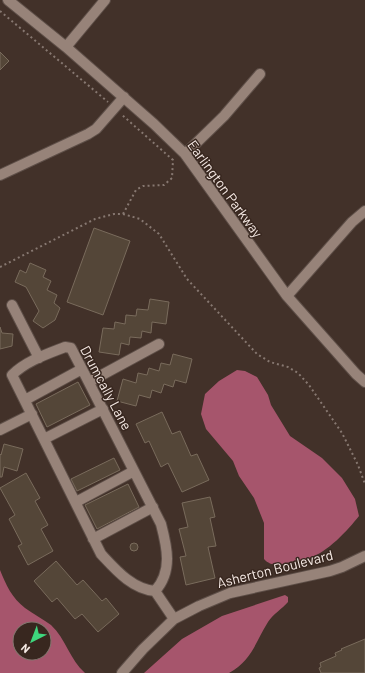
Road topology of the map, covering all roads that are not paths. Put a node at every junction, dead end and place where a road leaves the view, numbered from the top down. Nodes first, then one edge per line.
1 (8, 0) edge
2 (105, 0) edge
3 (66, 47) junction
4 (260, 74) dead end
5 (124, 98) junction
6 (185, 154) junction
7 (0, 175) edge
8 (365, 211) edge
9 (287, 296) junction
10 (12, 305) dead end
11 (159, 344) dead end
12 (39, 358) junction
13 (82, 369) junction
14 (89, 382) junction
15 (365, 382) edge
16 (25, 400) junction
17 (103, 409) junction
18 (32, 414) junction
19 (0, 430) edge
20 (44, 439) junction
21 (134, 471) junction
22 (76, 502) junction
23 (153, 507) junction
24 (93, 539) junction
25 (365, 556) edge
26 (155, 591) junction
27 (174, 619) junction
28 (122, 673) edge

1 - 3 street, Earlington Parkway
2 - 3 street
3 - 5 street, Earlington Parkway
4 - 6 street
5 - 6 street, Earlington Parkway
5 - 7 street
6 - 9 street, Earlington Parkway
8 - 9 street
9 - 15 street, Earlington Parkway
10 - 12 street
11 - 14 street
12 - 13 street, Drumcally Lane
12 - 16 street, Drumcally Lane
13 - 14 street, Drumcally Lane
13 - 16 street
14 - 17 street, Drumcally Lane
16 - 18 street, Drumcally Lane
17 - 20 street
17 - 21 street, Drumcally Lane
18 - 19 street
18 - 20 street, Drumcally Lane
20 - 22 street, Drumcally Lane
21 - 22 street
21 - 23 street, Drumcally Lane
22 - 24 street, Drumcally Lane
23 - 24 street
23 - 26 street, Drumcally Lane
24 - 26 street, Drumcally Lane
25 - 27 street, Asherton Boulevard
26 - 27 street
27 - 28 street, Asherton Boulevard

